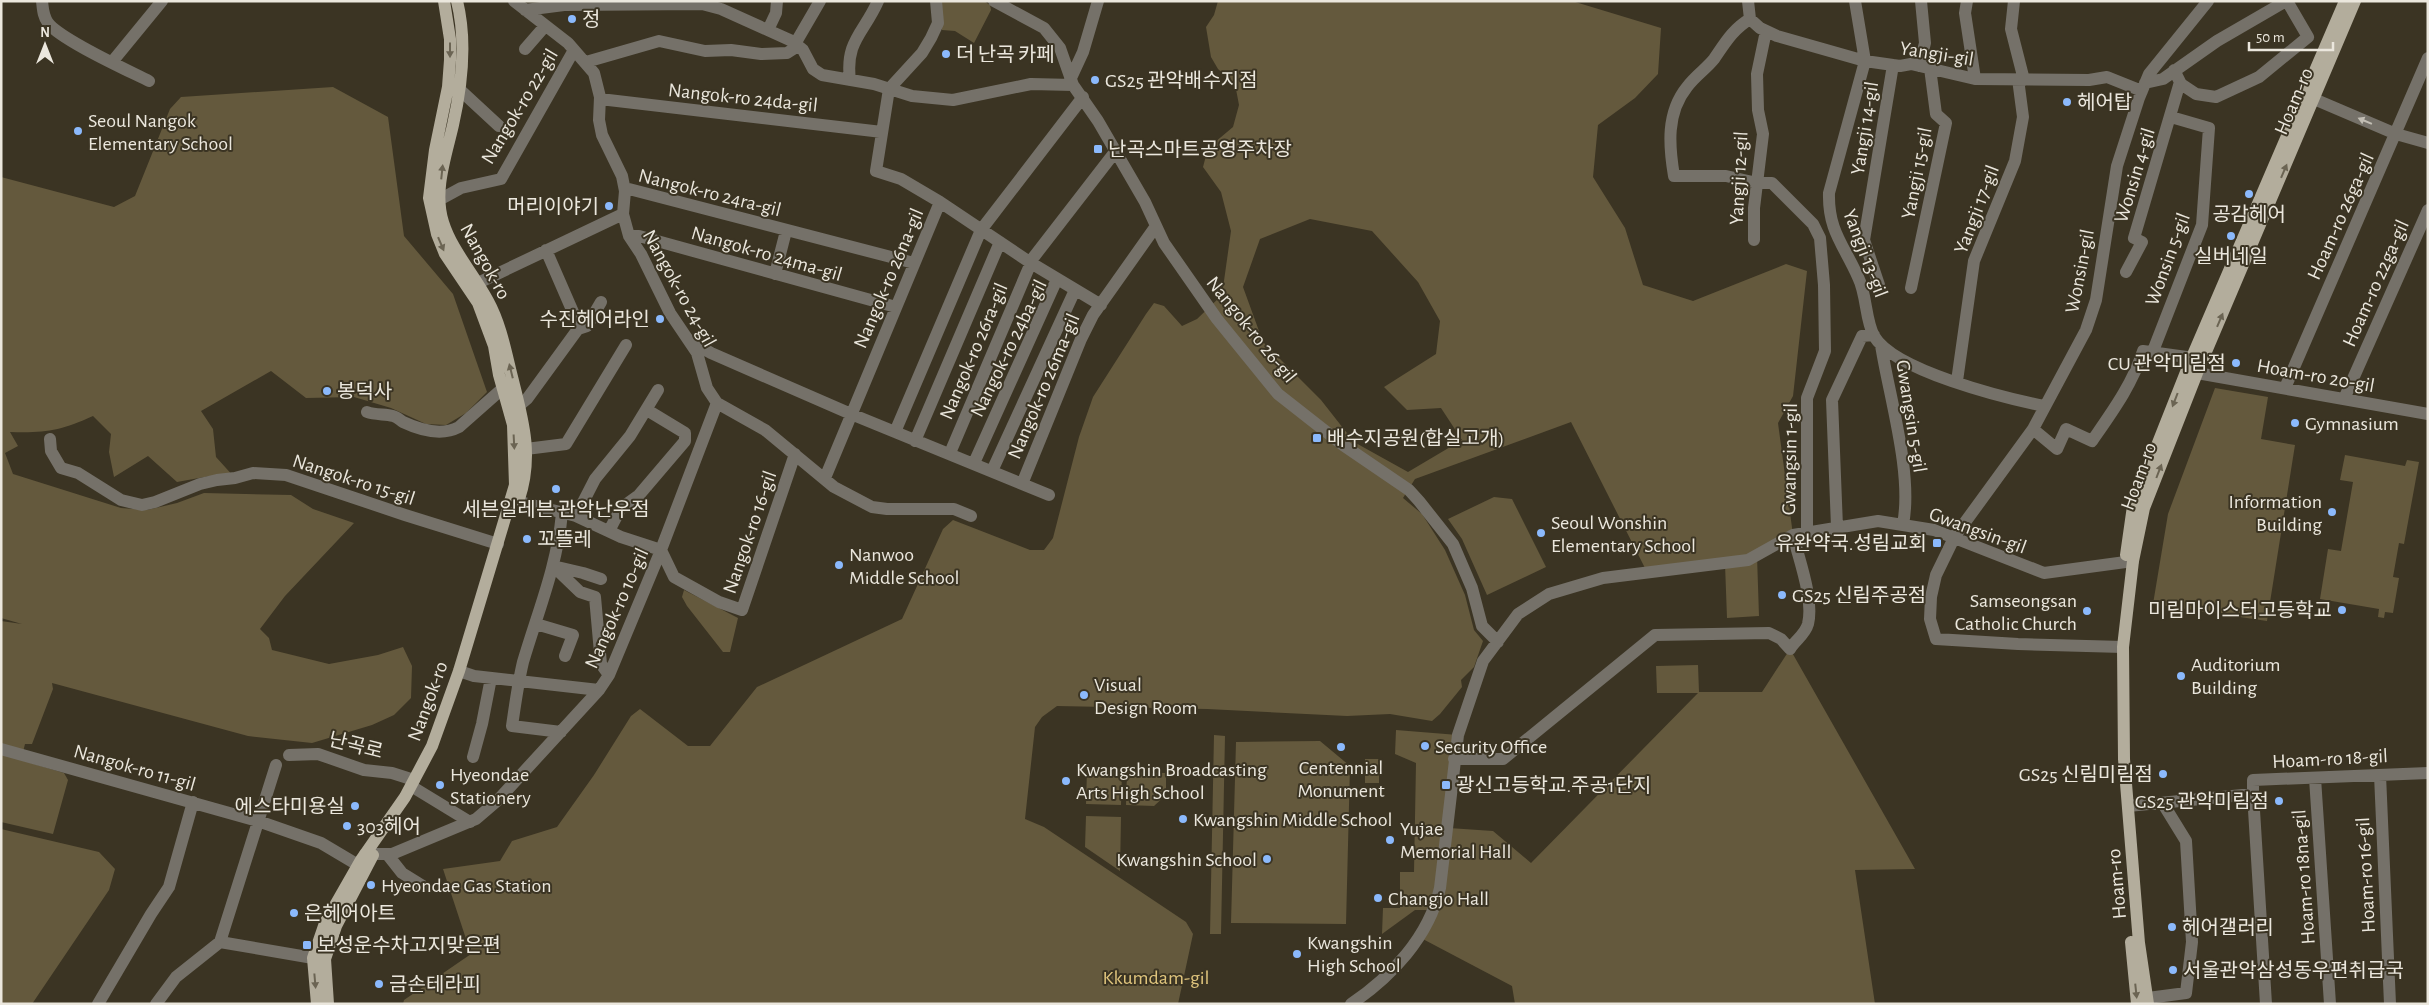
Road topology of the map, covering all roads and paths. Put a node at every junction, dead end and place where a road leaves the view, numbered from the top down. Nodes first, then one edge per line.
1 (162, 1) edge
2 (444, 1) edge
3 (457, 1) edge
4 (514, 1) edge
5 (777, 1) edge
6 (820, 1) edge
7 (878, 1) edge
8 (936, 1) edge
9 (994, 1) edge
10 (1098, 1) edge
11 (1748, 1) edge
12 (1855, 1) edge
13 (1921, 1) edge
14 (1967, 1) edge
15 (2014, 1) edge
16 (2208, 1) edge
17 (2286, 1) edge
18 (2346, 1) edge
19 (2356, 1) edge
20 (40, 2) edge
21 (640, 2) edge
22 (694, 2) edge
23 (564, 3) edge
24 (598, 3) edge
25 (525, 10) junction
26 (1750, 19) junction
27 (545, 26) junction
28 (768, 30) junction
29 (1766, 31) junction
30 (797, 45) junction
31 (525, 49) dead end
32 (574, 50) junction
33 (2428, 58) edge
34 (1865, 61) junction
35 (112, 62) junction
36 (586, 62) junction
37 (1893, 65) junction
38 (1924, 67) junction
39 (2177, 76) junction
40 (1975, 79) junction
41 (850, 80) junction
42 (2021, 80) junction
43 (149, 81) dead end
44 (1072, 82) junction
45 (2143, 87) junction
46 (460, 89) junction
47 (889, 90) junction
48 (1083, 97) junction
49 (600, 99) junction
50 (2314, 99) junction
51 (2171, 117) junction
52 (498, 126) dead end
53 (882, 132) junction
54 (2396, 134) junction
55 (2428, 143) edge
56 (1115, 152) junction
57 (1757, 183) junction
58 (624, 191) junction
59 (439, 200) junction
60 (940, 202) junction
61 (2428, 210) edge
62 (623, 214) junction
63 (1156, 226) junction
64 (981, 230) junction
65 (786, 231) junction
66 (628, 236) junction
67 (1754, 240) dead end
68 (1000, 242) junction
69 (546, 250) junction
70 (914, 263) junction
71 (1031, 263) junction
72 (2126, 272) dead end
73 (775, 274) junction
74 (1057, 279) junction
75 (478, 283) junction
76 (1879, 285) dead end
77 (1911, 288) dead end
78 (1075, 290) junction
79 (601, 302) dead end
80 (1101, 305) junction
81 (896, 307) junction
82 (578, 329) junction
83 (1877, 340) junction
84 (690, 341) junction
85 (626, 345) dead end
86 (2153, 351) junction
87 (2198, 358) junction
88 (2198, 373) junction
89 (1956, 381) junction
90 (2285, 388) junction
91 (502, 389) junction
92 (658, 390) dead end
93 (2344, 399) junction
94 (717, 403) junction
95 (521, 404) junction
96 (2044, 406) junction
97 (647, 410) junction
98 (367, 412) dead end
99 (851, 414) junction
100 (2428, 414) edge
101 (2033, 429) junction
102 (896, 432) junction
103 (50, 438) dead end
104 (685, 441) junction
105 (915, 441) junction
106 (526, 449) junction
107 (700, 450) junction
108 (950, 453) junction
109 (795, 454) junction
110 (974, 463) junction
111 (992, 471) junction
112 (825, 478) junction
113 (1022, 484) junction
114 (1049, 495) dead end
115 (516, 499) junction
116 (562, 513) junction
117 (576, 516) junction
118 (971, 516) dead end
119 (1903, 524) junction
120 (1837, 527) junction
121 (608, 531) junction
122 (1807, 532) junction
123 (1793, 535) junction
124 (1955, 536) junction
125 (498, 544) junction
126 (661, 550) junction
127 (2129, 562) junction
128 (552, 566) junction
129 (601, 579) dead end
130 (536, 624) junction
131 (1498, 642) junction
132 (2120, 647) junction
133 (565, 656) dead end
134 (462, 672) junction
135 (609, 674) junction
136 (491, 678) junction
137 (519, 680) junction
138 (599, 690) junction
139 (561, 732) junction
140 (1, 749) edge
141 (288, 755) dead end
142 (473, 756) dead end
143 (1454, 759) junction
144 (276, 765) dead end
145 (2428, 773) edge
146 (2380, 775) junction
147 (2316, 778) junction
148 (414, 786) junction
149 (2253, 794) junction
150 (193, 802) junction
151 (2162, 802) junction
152 (2128, 806) junction
153 (258, 821) junction
154 (470, 822) junction
155 (387, 854) junction
156 (365, 858) junction
157 (423, 886) dead end
158 (220, 942) junction
159 (313, 958) junction
160 (2144, 1002) edge
161 (98, 1004) edge
162 (156, 1004) edge
163 (317, 1004) edge
164 (328, 1004) edge
165 (1351, 1004) edge
166 (2266, 1004) edge
167 (2330, 1004) edge
168 (2390, 1004) edge

1 - 35 street
2 -> 91 main road, Nangok-ro
3 - 46 main road, Nangok-ro
4 - 25 street, Nangok-ro 24-gil
5 - 28 street
6 - 30 street
7 - 41 street
8 - 47 street
9 - 44 street, Nangok-ro 26-gil
10 - 44 street
11 - 26 street
12 - 34 street
13 - 38 street
14 - 40 street
15 - 42 street, Yangji 17-gil
16 - 45 street, Wonsin-gil
17 - 39 street
17 - 39 street
18 - 87 main road
19 - 50 main road, Hoam-ro
20 - 35 street
21 - 22 street
21 - 24 street
22 - 28 street
23 - 24 street
23 - 25 street
25 - 27 street, Nangok-ro 24-gil
26 - 29 street, Yangji-gil
26 - 57 street, Gwangsin 1-gil
27 - 31 street
27 - 32 street, Nangok-ro 24-gil
28 - 30 street
29 - 34 street, Yangji-gil
29 - 57 street, Yangji 12-gil
30 - 36 street
30 - 41 street
32 - 36 street, Nangok-ro 24-gil
32 - 59 street, Nangok-ro 22-gil
33 - 54 street, Hoam-ro 26ga-gil
34 - 37 street, Yangji-gil
34 - 83 street, Yangji 13-gil
35 - 43 street
36 - 49 street, Nangok-ro 24-gil
37 - 38 street, Yangji-gil
37 - 76 street, Yangji 14-gil
38 - 40 street, Yangji-gil
38 - 77 street, Yangji 15-gil
39 - 45 street
39 - 51 street, Wonsin 4-gil
40 - 42 street, Yangji-gil
41 - 47 street
42 - 45 street, Yangji-gil
42 - 89 street, Yangji 17-gil
44 - 47 street
44 - 48 street, Nangok-ro 26-gil
45 - 96 street, Wonsin-gil
46 - 52 street
59 -> 46 main road, Nangok-ro
47 - 53 street, Nangok-ro 26na-gil
48 - 56 street, Nangok-ro 26-gil
48 - 64 street
49 - 53 street, Nangok-ro 24da-gil
49 - 58 street, Nangok-ro 24-gil
54 -> 50 street
87 -> 50 main road, Hoam-ro
51 - 72 street, Wonsin 4-gil
51 - 86 street, Wonsin 5-gil
53 - 60 street, Nangok-ro 26na-gil
54 - 55 street
54 - 90 street, Hoam-ro 26ga-gil
56 - 63 street, Nangok-ro 26-gil
56 - 71 street, Nangok-ro 26ra-gil
57 - 67 street, Yangji 12-gil
57 - 122 street, Gwangsin 1-gil
58 - 62 street, Nangok-ro 24-gil
58 - 65 street, Nangok-ro 24ra-gil
59 - 75 main road, Nangok-ro
60 - 64 street
60 - 70 street, Nangok-ro 26na-gil
61 - 93 street, Hoam-ro 22ga-gil
62 - 66 street, Nangok-ro 24-gil
62 - 69 street
63 - 80 street, Nangok-ro 26ma-gil
63 - 131 street, Nangok-ro 26-gil
64 - 68 street
64 - 102 street
65 - 70 street, Nangok-ro 24ra-gil
65 - 73 street, Nangok-ro 24ra-gil
66 - 73 street, Nangok-ro 24ma-gil
66 - 84 street, Nangok-ro 24-gil
68 - 71 street
68 - 105 street
69 - 75 street
69 - 82 street
70 - 81 street, Nangok-ro 26na-gil
71 - 74 street
71 - 108 street, Nangok-ro 26ra-gil
73 - 81 street, Nangok-ro 24ma-gil
74 - 78 street, Nangok-ro 24ba-gil
74 - 110 street, Nangok-ro 24ba-gil
95 -> 75 main road, Nangok-ro
78 - 80 street, Nangok-ro 26ma-gil
78 - 111 street, Nangok-ro 24ba-gil
79 - 82 street
80 - 113 street, Nangok-ro 26ma-gil
81 - 99 street, Nangok-ro 26na-gil
82 - 95 street
83 - 89 street
83 - 119 street, Gwangsin 5-gil
83 - 120 street
84 - 94 street, Nangok-ro 24-gil
84 - 99 street
85 - 106 street
86 - 87 street
86 - 101 street
87 - 88 main road, Hoam-ro
87 -> 127 main road
88 - 90 street, Hoam-ro 20-gil
127 -> 88 main road, Hoam-ro
89 - 96 street
90 - 93 street, Hoam-ro 20-gil
91 - 98 street
91 -> 115 main road, Nangok-ro
92 - 97 street
93 - 100 street, Hoam-ro 20-gil
94 - 107 street, Nangok-ro 10-gil
94 - 109 street
95 - 106 main road, Nangok-ro
96 - 101 street, Wonsin-gil
97 - 104 street
97 - 117 street
99 - 102 street
99 - 112 street
101 - 124 street, Wonsin-gil
102 - 105 street
103 - 125 street, Nangok-ro 15-gil
104 - 107 street
104 - 121 street
105 - 108 street
106 - 115 main road, Nangok-ro
107 - 126 street, Nangok-ro 10-gil
108 - 110 street
109 - 112 street
109 - 126 street, Nangok-ro 16-gil
110 - 111 street
111 - 113 street
112 - 118 street
113 - 114 street
115 - 116 street
115 - 125 main road, Nangok-ro
115 - 134 main road, Nangok-ro
116 - 117 street
116 - 128 street
117 - 121 street
119 - 120 street, Gwangsin-gil
119 - 124 street, Gwangsin-gil
120 - 122 street, Gwangsin-gil
121 - 126 street
122 - 123 street, Gwangsin-gil
123 - 131 street, Gwangsin-gil
123 - 143 street
124 - 127 street, Gwangsin-gil
124 - 132 street, Wonsin-gil
125 - 134 main road, Nangok-ro
126 - 135 street, Nangok-ro 10-gil
127 - 132 main road, Hoam-ro
128 - 129 street
128 - 130 street
128 - 135 street
130 - 133 street
130 - 137 street
131 - 143 street, Gwangsin-gil
132 - 152 main road, Hoam-ro
132 -> 160 main road
134 - 136 street
134 - 148 main road, Nangok-ro
135 - 138 street, Nangok-ro 10-gil
136 - 137 street
136 - 142 street
137 - 138 street
137 - 139 street
138 - 139 street, Nangok-ro 10-gil
139 - 154 street, Nangok-ro 10-gil
140 - 150 street, Nangok-ro 11-gil
141 - 148 street, 난곡로
143 - 165 street, Gwangsin-gil
144 - 153 street
145 - 146 street, Hoam-ro 18-gil
146 - 147 street, Hoam-ro 18-gil
146 - 168 street, Hoam-ro 16-gil
147 - 149 street, Hoam-ro 18-gil
147 - 167 street, Hoam-ro 18na-gil
148 - 154 street, 난곡로
148 - 156 main road, Nangok-ro
149 - 151 street, Hoam-ro 18-gil
149 - 166 street
150 - 153 street, Nangok-ro 11-gil
150 - 161 street
151 - 152 street, Hoam-ro 18-gil
151 - 160 street
152 - 160 main road, Hoam-ro
153 - 156 street, Nangok-ro 11-gil
153 - 158 street
154 - 155 street, Nangok-ro 10-gil
155 - 156 street, Nangok-ro 10-gil
155 - 157 street
156 - 159 main road, Nangok-ro
156 - 164 main road, Nangok-ro
158 - 159 street
158 - 162 street
159 -> 163 main road, Nangok-ro

